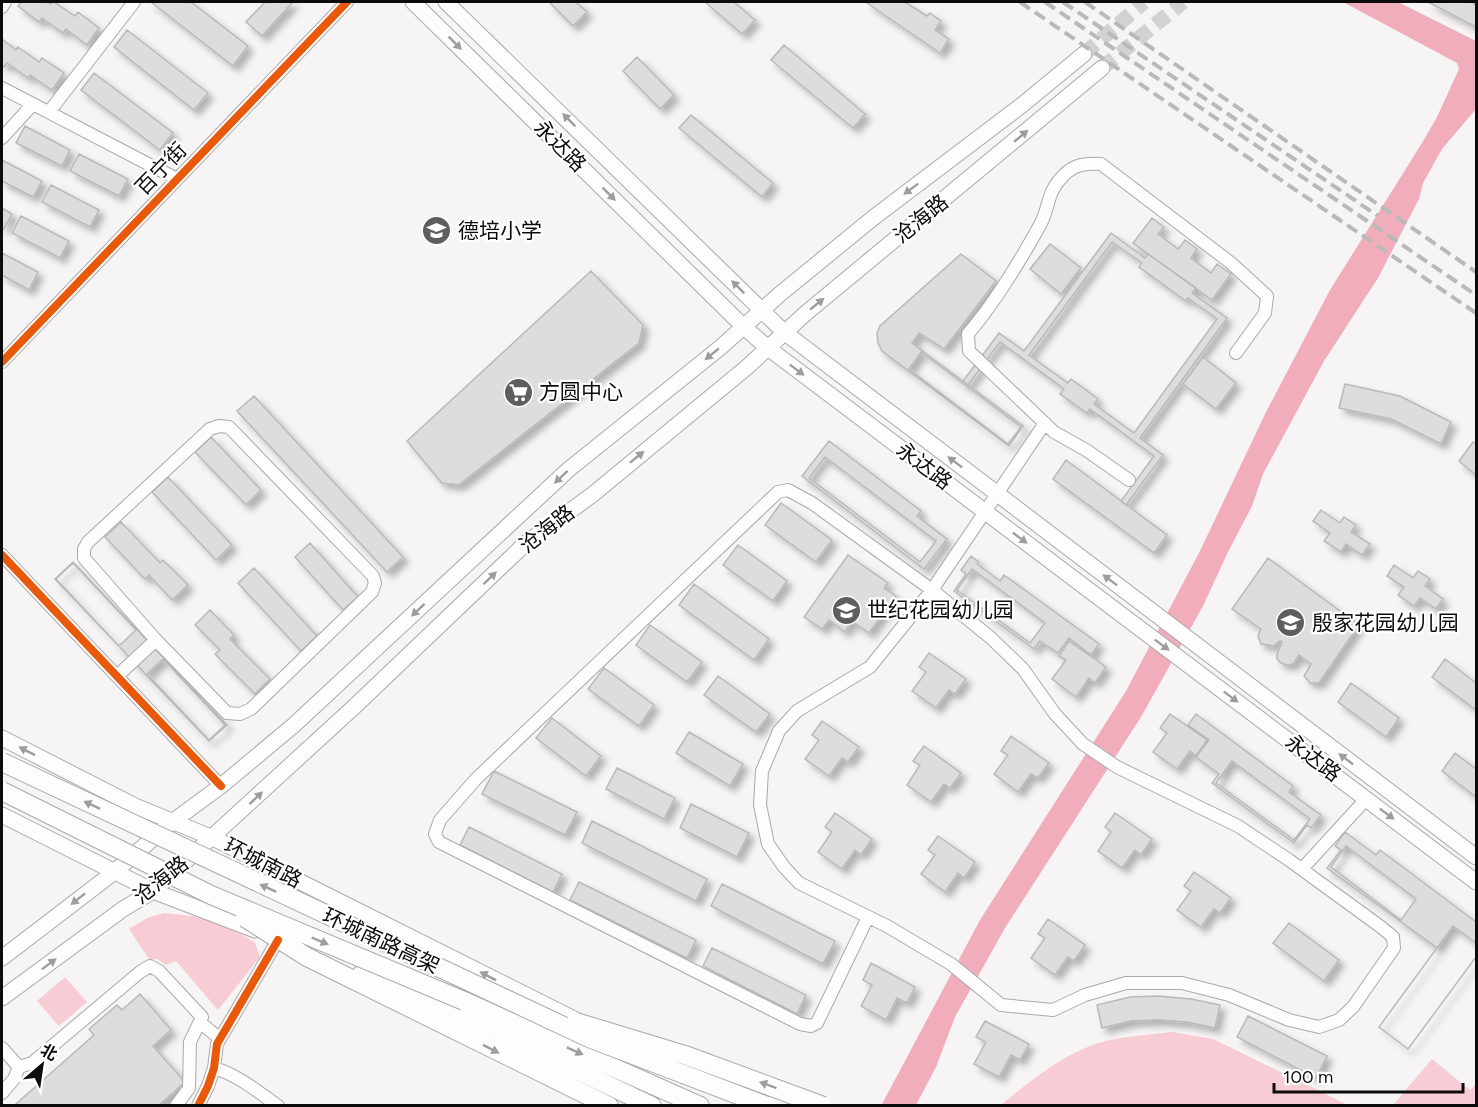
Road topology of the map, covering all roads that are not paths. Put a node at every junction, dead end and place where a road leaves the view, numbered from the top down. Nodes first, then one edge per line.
1 (5, 2) edge
2 (134, 2) edge
3 (347, 2) edge
4 (413, 2) edge
5 (446, 2) edge
6 (2, 7) edge
7 (1084, 54) tunnel mouth
8 (1102, 68) tunnel mouth
9 (2, 88) edge
10 (33, 104) junction
11 (49, 112) junction
12 (2, 138) edge
13 (177, 179) junction
14 (762, 310) junction
15 (744, 327) junction
16 (784, 332) junction
17 (768, 348) junction
18 (1236, 353) dead end
19 (2, 362) edge
20 (1045, 423) junction
21 (1129, 480) dead end
22 (997, 494) junction
23 (985, 512) junction
24 (2, 555) edge
25 (932, 591) junction
26 (156, 640) junction
27 (117, 676) junction
28 (2, 738) edge
29 (2, 762) edge
30 (221, 786) junction
31 (2, 791) edge
32 (1367, 798) junction
33 (2, 815) edge
34 (172, 822) junction
35 (213, 838) junction
36 (1476, 857) edge
37 (1302, 869) junction
38 (113, 873) junction
39 (1476, 882) edge
40 (153, 891) junction
41 (211, 895) junction
42 (868, 917) junction
43 (278, 940) junction
44 (2, 958) edge
45 (513, 996) junction
46 (2, 998) edge
47 (201, 1023) junction
48 (503, 1035) junction
49 (220, 1039) junction
50 (2, 1048) edge
51 (19, 1067) junction
52 (214, 1068) junction
53 (2, 1093) edge
54 (176, 1106) edge
55 (198, 1106) edge
56 (278, 1106) edge
57 (609, 1106) edge
58 (652, 1106) edge
59 (660, 1106) edge
60 (700, 1106) edge
61 (747, 1106) edge
62 (766, 1106) edge
63 (823, 1106) edge

1 - 6 street
2 - 11 street
3 - 13 street, 百宁街
4 -> 15 main road, 永达路
14 -> 5 main road, 永达路
7 -> 14 main road, 沧海路
16 -> 8 main road, 沧海路
9 - 10 street
10 - 11 street
10 - 12 street
11 - 13 street
13 - 19 street, 百宁街
14 - 15 main road, 沧海路
14 - 16 main road, 永达路
15 - 17 main road, 永达路
15 -> 30 main road, 沧海路
16 - 17 main road, 沧海路
22 -> 16 main road, 永达路
17 -> 23 main road, 永达路
35 -> 17 main road, 沧海路
18 - 20 street
20 - 21 street
20 - 22 street
22 - 23 street
36 -> 22 main road, 永达路
23 - 25 street
23 -> 32 main road, 永达路
24 - 27 street
25 - 37 street
25 - 42 street
25 - 42 street
26 - 26 street
26 - 27 street
27 - 30 street
34 -> 28 main road, 环城南路
45 -> 29 highway, 环城南路高架, bridge
30 - 34 main road, 沧海路
31 - 41 highway, 环城南路高架, bridge
32 - 37 street
32 -> 39 main road, 永达路
33 - 38 main road
34 - 35 main road, 环城南路
34 - 38 main road, 沧海路
35 - 40 main road, 沧海路
45 -> 35 main road, 环城南路
37 - 42 street
38 - 40 main road
38 -> 44 main road, 沧海路
40 - 43 main road
46 -> 40 main road, 沧海路
41 -> 57 highway, bridge
41 -> 60 highway, 环城南路高架, bridge
43 - 48 main road
43 - 49 street
45 - 61 main road, 环城南路
45 - 62 highway, 环城南路高架, bridge
63 -> 45 highway, bridge
47 - 49 street
47 - 51 street
47 - 54 street
48 - 58 highway
48 - 59 main road
49 - 52 street
50 - 51 street
51 - 53 street
52 - 55 street
52 - 56 street

